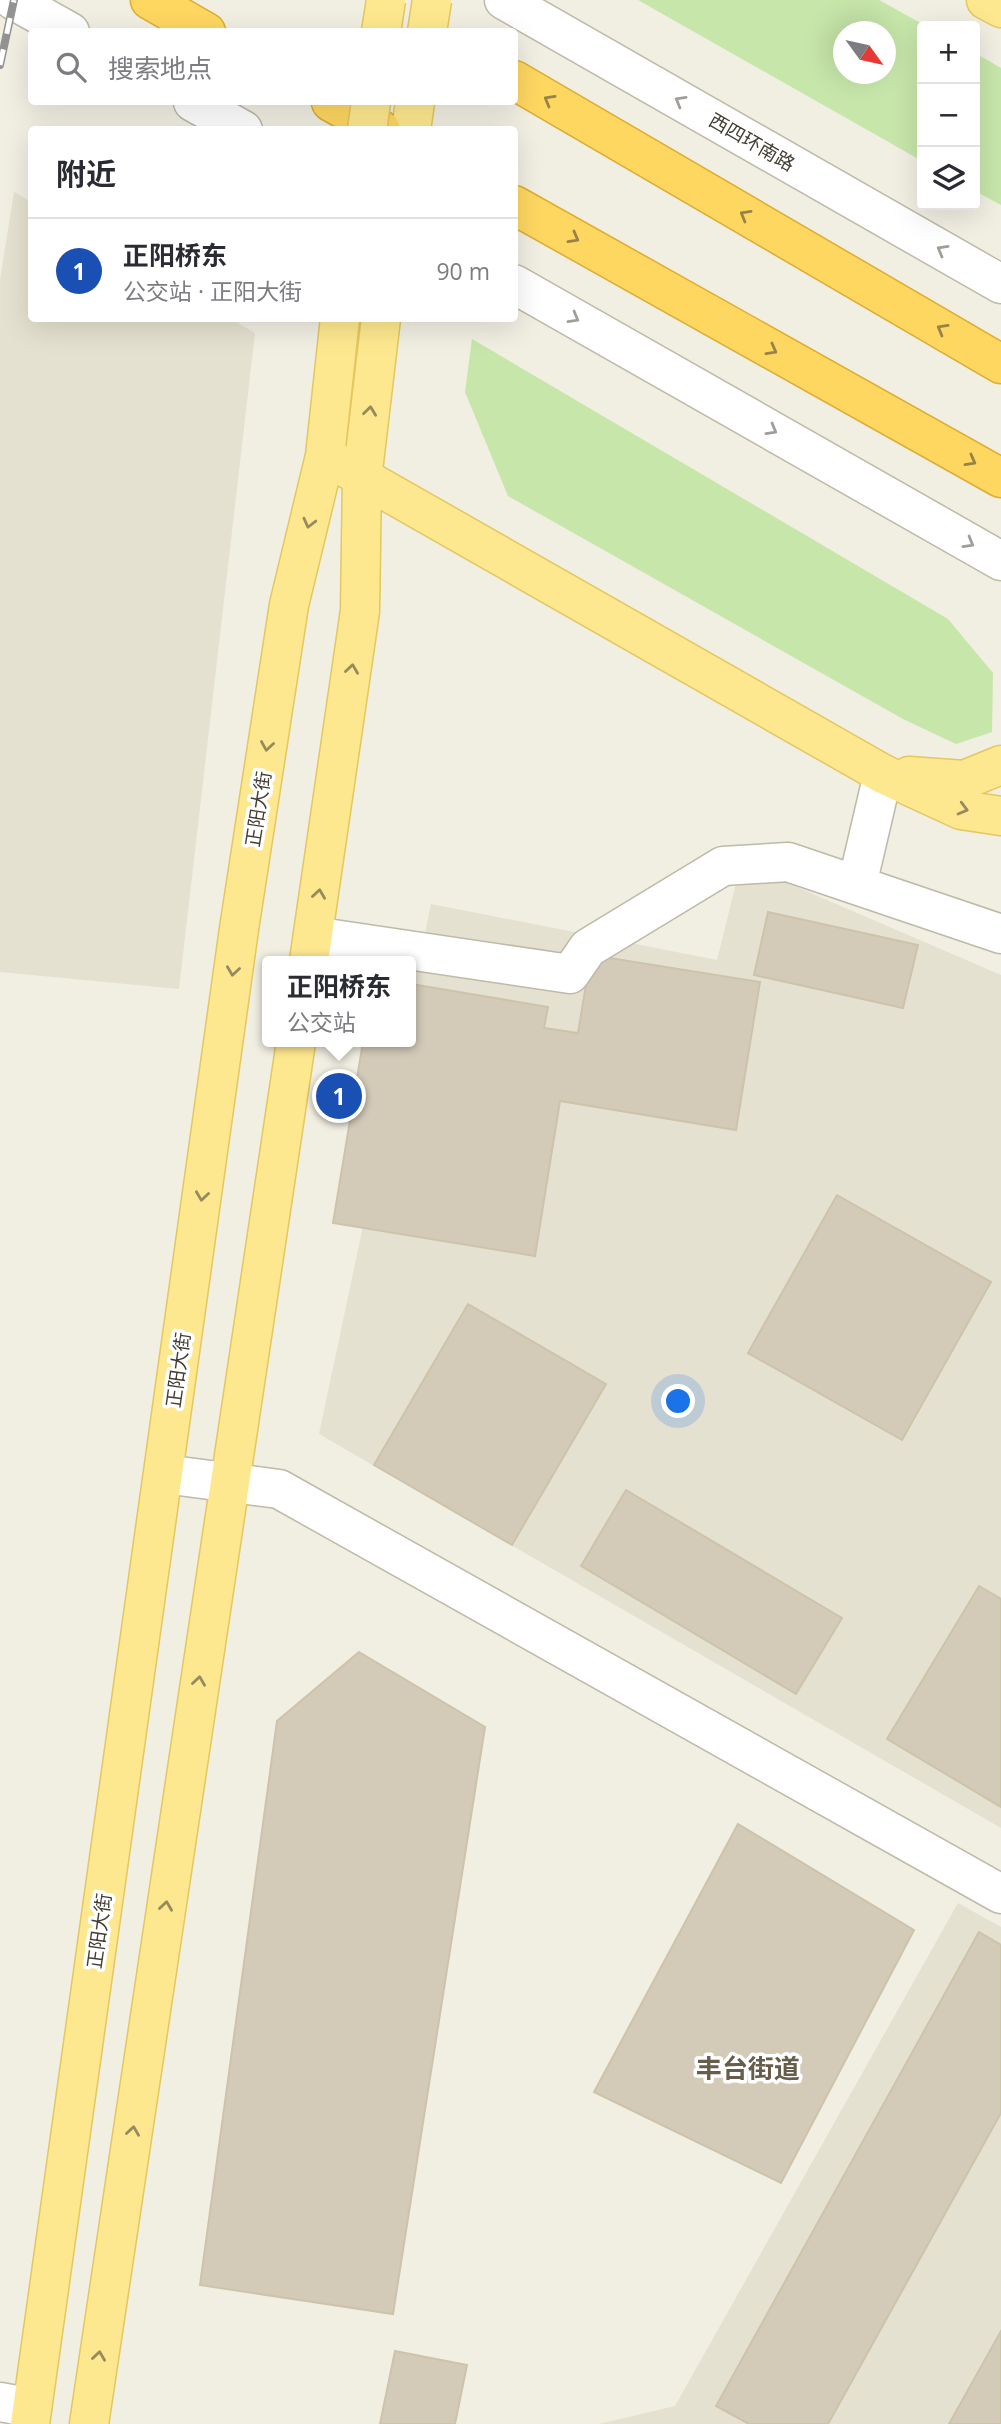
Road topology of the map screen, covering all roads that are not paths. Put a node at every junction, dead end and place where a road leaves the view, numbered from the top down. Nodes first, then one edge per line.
1 (13, 0) edge
2 (150, 0) edge
3 (369, 0) edge
4 (386, 0) edge
5 (432, 0) edge
6 (504, 0) edge
7 (986, 0) edge
8 (1001, 8) edge
9 (63, 28) edge
10 (199, 28) edge
11 (382, 28) edge
12 (420, 28) edge
13 (428, 28) edge
14 (518, 82) edge
15 (198, 105) edge
16 (336, 105) edge
17 (371, 105) edge
18 (415, 105) edge
19 (236, 126) edge
20 (368, 126) edge
21 (373, 126) edge
22 (412, 126) edge
23 (518, 207) edge
24 (1001, 284) edge
25 (518, 286) edge
26 (340, 322) edge
27 (380, 326) edge
28 (1001, 363) edge
29 (325, 456) junction
30 (1001, 478) edge
31 (362, 479) junction
32 (1001, 561) edge
33 (1001, 765) edge
34 (883, 774) junction
35 (1001, 816) edge
36 (857, 885) junction
37 (1001, 934) edge
38 (311, 949) edge
39 (384, 956) edge
40 (416, 959) edge
41 (295, 1047) edge
42 (164, 1474) junction
43 (229, 1482) junction
44 (1001, 1894) edge
45 (20, 2411) edge
46 (89, 2424) edge

1 - 9 street
2 - 10 highway
3 - 12 highway
4 - 11 main road, bridge
5 - 13 main road, bridge
24 -> 6 street, 西四环南路
7 - 8 main road
28 -> 14 highway
15 - 19 street
16 - 21 highway
17 - 20 main road, bridge
18 - 22 main road
23 -> 30 highway
25 -> 32 street
26 - 29 main road, 正阳大街
31 -> 27 main road
29 - 31 main road
29 -> 42 main road, 正阳大街
31 - 34 main road
38 -> 31 main road
33 - 34 main road
34 -> 35 main road
34 - 36 street
36 - 37 street
36 - 40 street
38 - 39 street
41 - 43 main road
42 - 43 street
42 - 45 main road, 正阳大街
43 - 44 street
46 -> 43 main road

